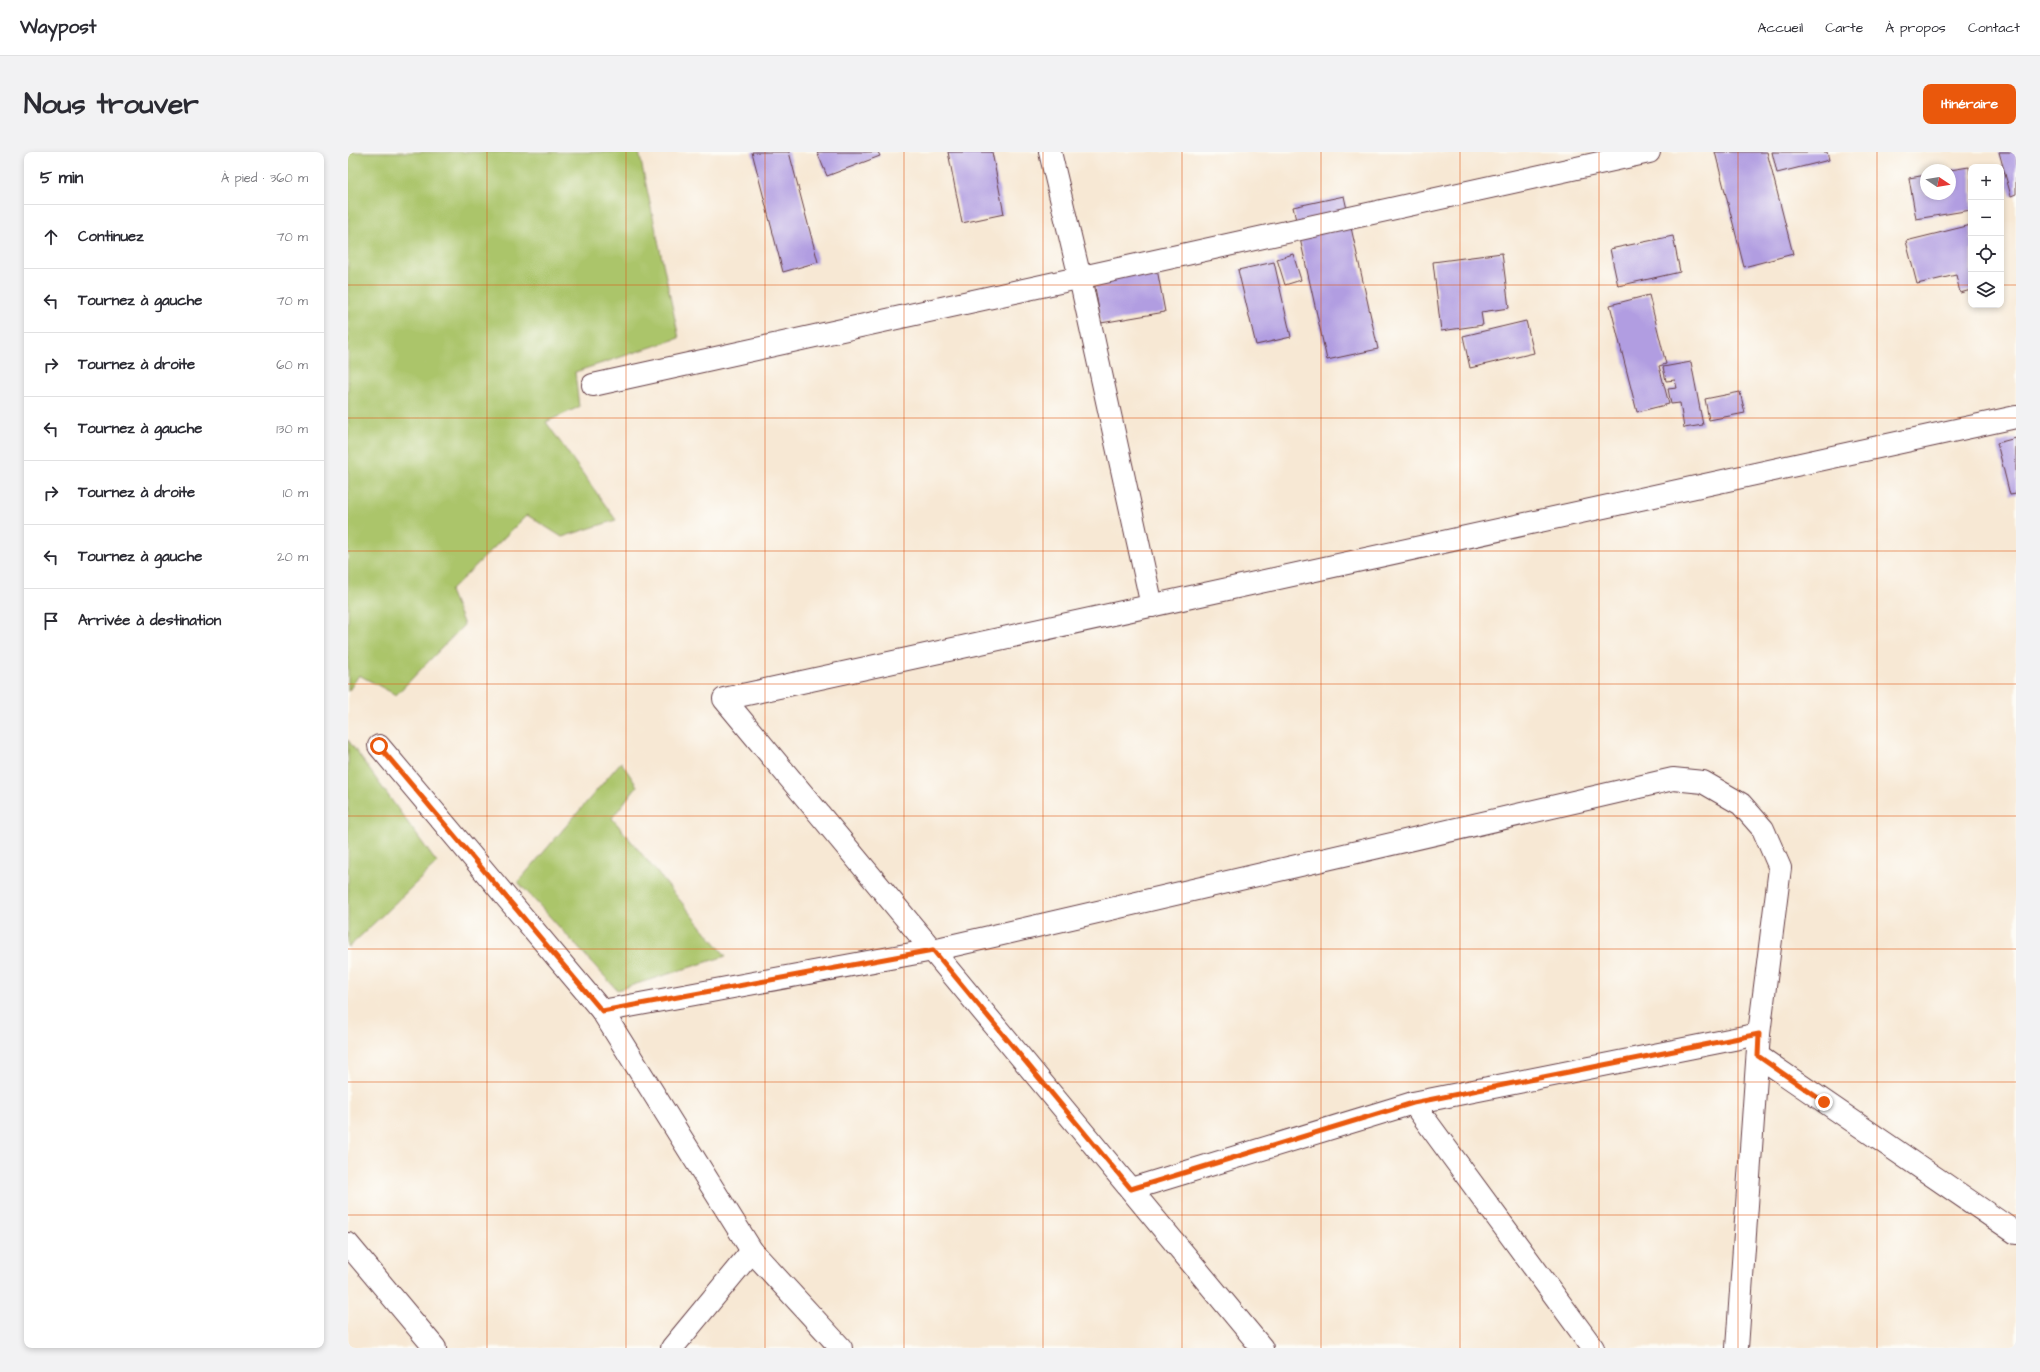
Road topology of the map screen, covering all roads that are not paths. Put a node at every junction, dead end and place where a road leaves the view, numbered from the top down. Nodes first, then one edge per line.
1 (1050, 152) edge
2 (1649, 152) edge
3 (1080, 278) junction
4 (593, 385) dead end
5 (2016, 417) edge
6 (1152, 606) junction
7 (379, 746) dead end
8 (933, 950) junction
9 (602, 1011) junction
10 (1759, 1034) junction
11 (1758, 1056) junction
12 (1413, 1103) junction
13 (1131, 1189) junction
14 (2016, 1233) edge
15 (348, 1244) edge
16 (752, 1251) junction
17 (435, 1348) edge
18 (672, 1348) edge
19 (841, 1348) edge
20 (1262, 1348) edge
21 (1593, 1348) edge
22 (1737, 1348) edge

1 - 3 street
2 - 3 street
3 - 4 street
3 - 6 street
5 - 6 street
6 - 8 street
7 - 9 street
8 - 9 street
8 - 10 street
8 - 13 street
9 - 16 street
10 - 11 street
10 - 12 street
11 - 14 street
11 - 22 street
12 - 13 street
12 - 21 street
13 - 20 street
15 - 17 street
16 - 18 street
16 - 19 street

